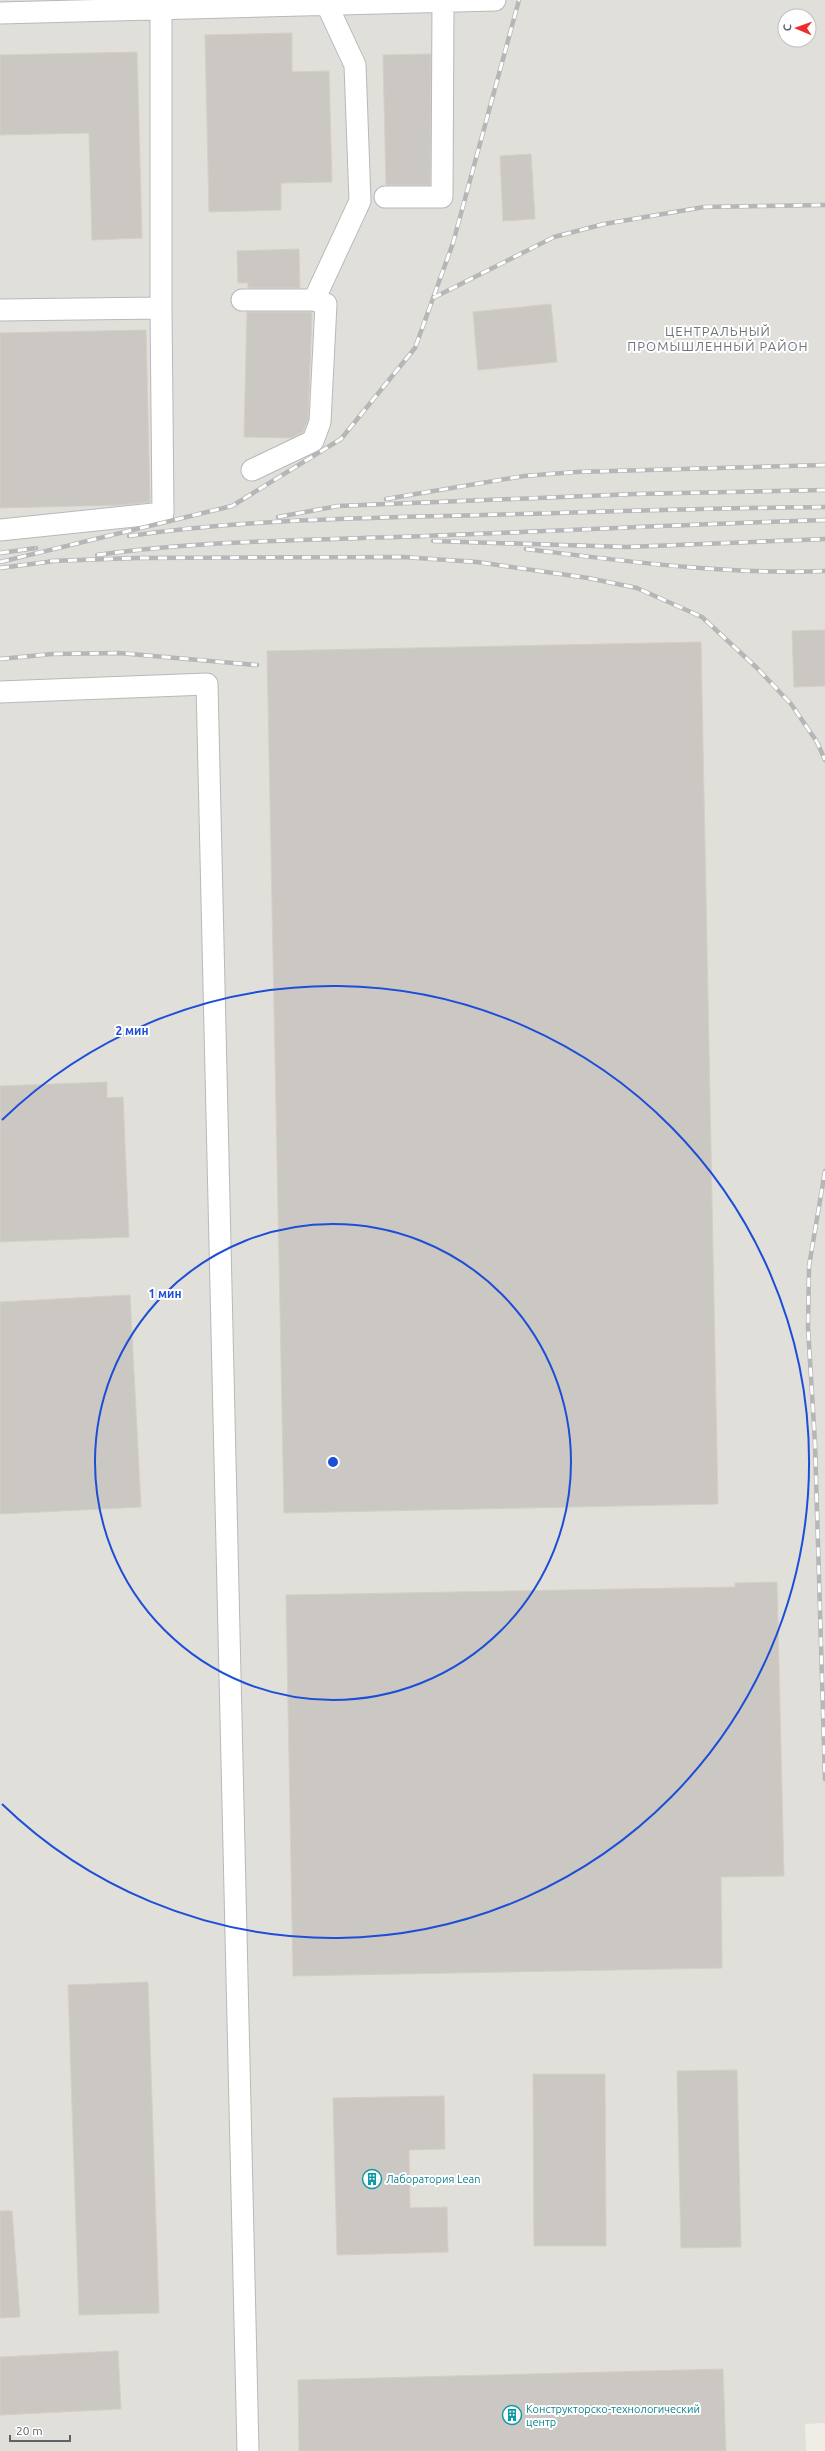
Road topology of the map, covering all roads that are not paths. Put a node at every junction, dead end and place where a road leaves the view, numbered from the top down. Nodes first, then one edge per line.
1 (495, 0) edge
2 (444, 2) junction
3 (162, 5) edge
4 (327, 5) junction
5 (0, 13) edge
6 (385, 197) dead end
7 (242, 300) dead end
8 (314, 300) junction
9 (160, 308) junction
10 (0, 310) edge
11 (252, 470) dead end
12 (0, 530) edge
13 (0, 692) edge
14 (248, 2451) edge

1 - 2 lane
2 - 4 lane
2 - 6 lane
3 - 4 lane
3 - 5 lane
3 - 9 lane
4 - 8 lane
7 - 8 lane
8 - 11 lane
9 - 10 lane
9 - 12 lane
13 - 14 lane

